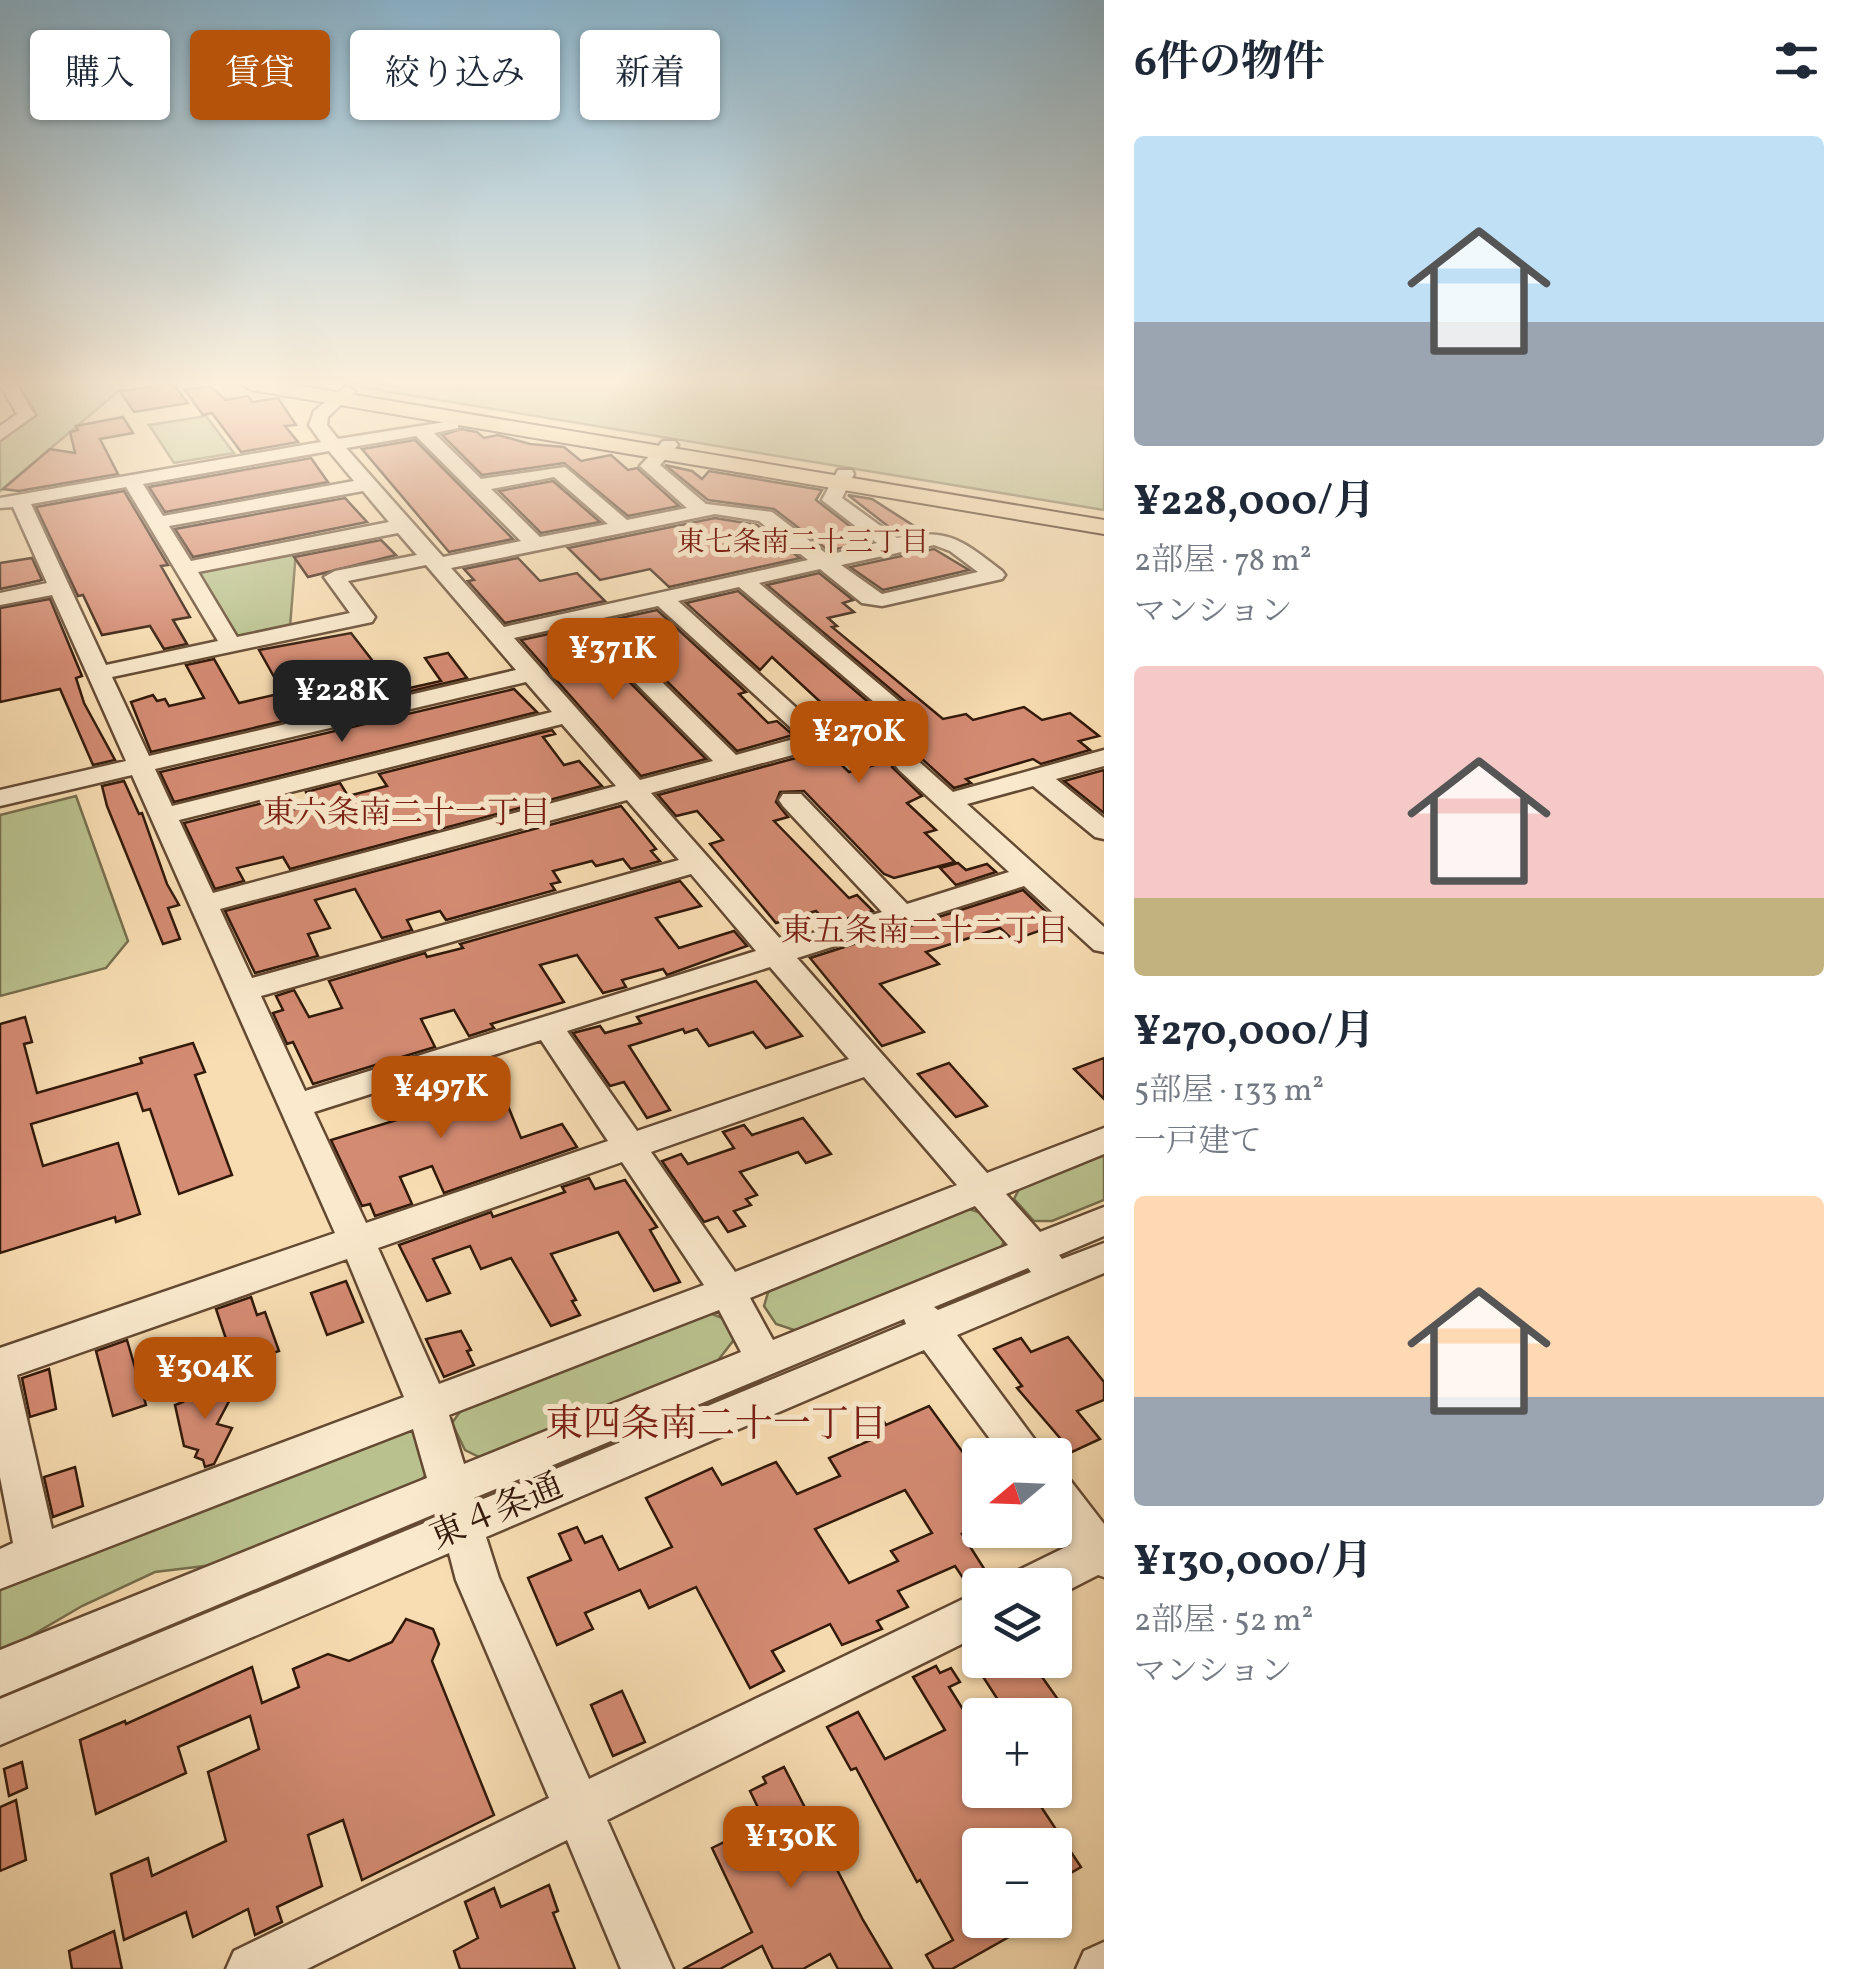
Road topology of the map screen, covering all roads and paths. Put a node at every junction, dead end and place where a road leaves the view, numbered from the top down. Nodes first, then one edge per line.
1 (161, 476) edge
2 (362, 476) edge
3 (466, 476) edge
4 (531, 476) edge
5 (564, 476) edge
6 (661, 476) edge
7 (830, 476) edge
8 (843, 478) junction
9 (132, 481) junction
10 (369, 484) junction
11 (476, 486) junction
12 (10, 502) edge
13 (702, 510) junction
14 (1104, 519) edge
15 (155, 523) junction
16 (406, 525) junction
17 (622, 526) junction
18 (1104, 527) edge
19 (535, 544) junction
20 (896, 546) junction
21 (436, 561) junction
22 (825, 562) junction
23 (183, 569) junction
24 (743, 580) junction
25 (60, 587) junction
26 (662, 598) junction
27 (0, 599) edge
28 (582, 616) junction
29 (501, 634) junction
30 (231, 646) junction
31 (100, 673) junction
32 (533, 673) junction
33 (570, 715) junction
34 (818, 740) junction
35 (1104, 758) edge
36 (731, 764) junction
37 (908, 765) dead end
38 (142, 766) junction
39 (1036, 776) junction
40 (636, 790) junction
41 (0, 798) edge
42 (792, 800) dead end
43 (947, 802) junction
44 (165, 816) junction
45 (1104, 831) edge
46 (699, 863) junction
47 (1029, 874) junction
48 (205, 904) junction
49 (902, 916) junction
50 (1104, 943) edge
51 (778, 955) junction
52 (243, 991) junction
53 (548, 1028) junction
54 (870, 1063) junction
55 (296, 1106) junction
56 (1104, 1140) edge
57 (628, 1145) junction
58 (980, 1188) junction
59 (1104, 1221) edge
60 (357, 1242) junction
61 (1104, 1257) edge
62 (1046, 1263) junction
63 (728, 1291) junction
64 (920, 1316) junction
65 (764, 1360) junction
66 (0, 1364) edge
67 (0, 1380) edge
68 (427, 1404) junction
69 (1013, 1438) edge
70 (457, 1507) junction
71 (1072, 1514) edge
72 (1103, 1553) edge
73 (18, 1562) edge
74 (1071, 1568) edge
75 (962, 1621) edge
76 (0, 1672) edge
77 (0, 1722) edge
78 (578, 1811) junction
79 (252, 1969) edge
80 (647, 1969) edge

1 - 9 street
2 - 10 street
3 - 11 street
4 - 11 street
5 - 17 street
6 - 13 street
7 - 8 main road
8 - 14 main road
8 - 18 main road
8 - 20 street
9 - 12 street
9 - 15 street
10 - 15 street
10 - 16 street
11 - 19 street
12 - 25 street
13 - 17 street
13 - 22 street
15 - 23 street
16 - 21 street
16 - 23 street
17 - 19 street
19 - 21 street
20 - 22 street
20 - 22 street
21 - 29 street
21 - 30 street
22 - 24 street
23 - 30 street
24 - 26 street
24 - 34 street
25 - 27 street
25 - 31 street
26 - 28 street
26 - 34 street
28 - 29 street
28 - 36 street
29 - 32 street
30 - 31 street
31 - 38 street
32 - 33 street
32 - 38 street
33 - 40 street
33 - 44 street
34 - 36 street
35 - 39 street
36 - 40 street
37 - 43 street
38 - 41 street
38 - 44 street
39 - 43 street
39 - 45 street
40 - 46 street
40 - 48 street
42 - 49 street
43 - 47 street
44 - 48 street
46 - 51 street
46 - 52 street
47 - 49 street
47 - 50 street
48 - 52 street
49 - 51 street
51 - 53 street
51 - 54 street
52 - 55 street
53 - 55 street
53 - 57 street
54 - 57 street
54 - 58 street
55 - 60 street
56 - 58 street
57 - 60 street
57 - 63 street
58 - 62 street
58 - 63 street
59 - 62 street, 東４条通
60 - 66 street
60 - 68 street
61 - 62 street, 東４条通
62 - 64 street, 東４条通
63 - 65 street
63 - 68 street
64 - 65 street, 東４条通
64 - 69 street
64 - 70 street, 東４条通
65 - 70 street, 東４条通
67 - 73 street
68 - 70 street
68 - 73 street
70 - 76 street, 東４条通
70 - 77 street, 東４条通
70 - 78 street
71 - 72 street
72 - 74 street
75 - 78 street
78 - 79 street
78 - 80 street

